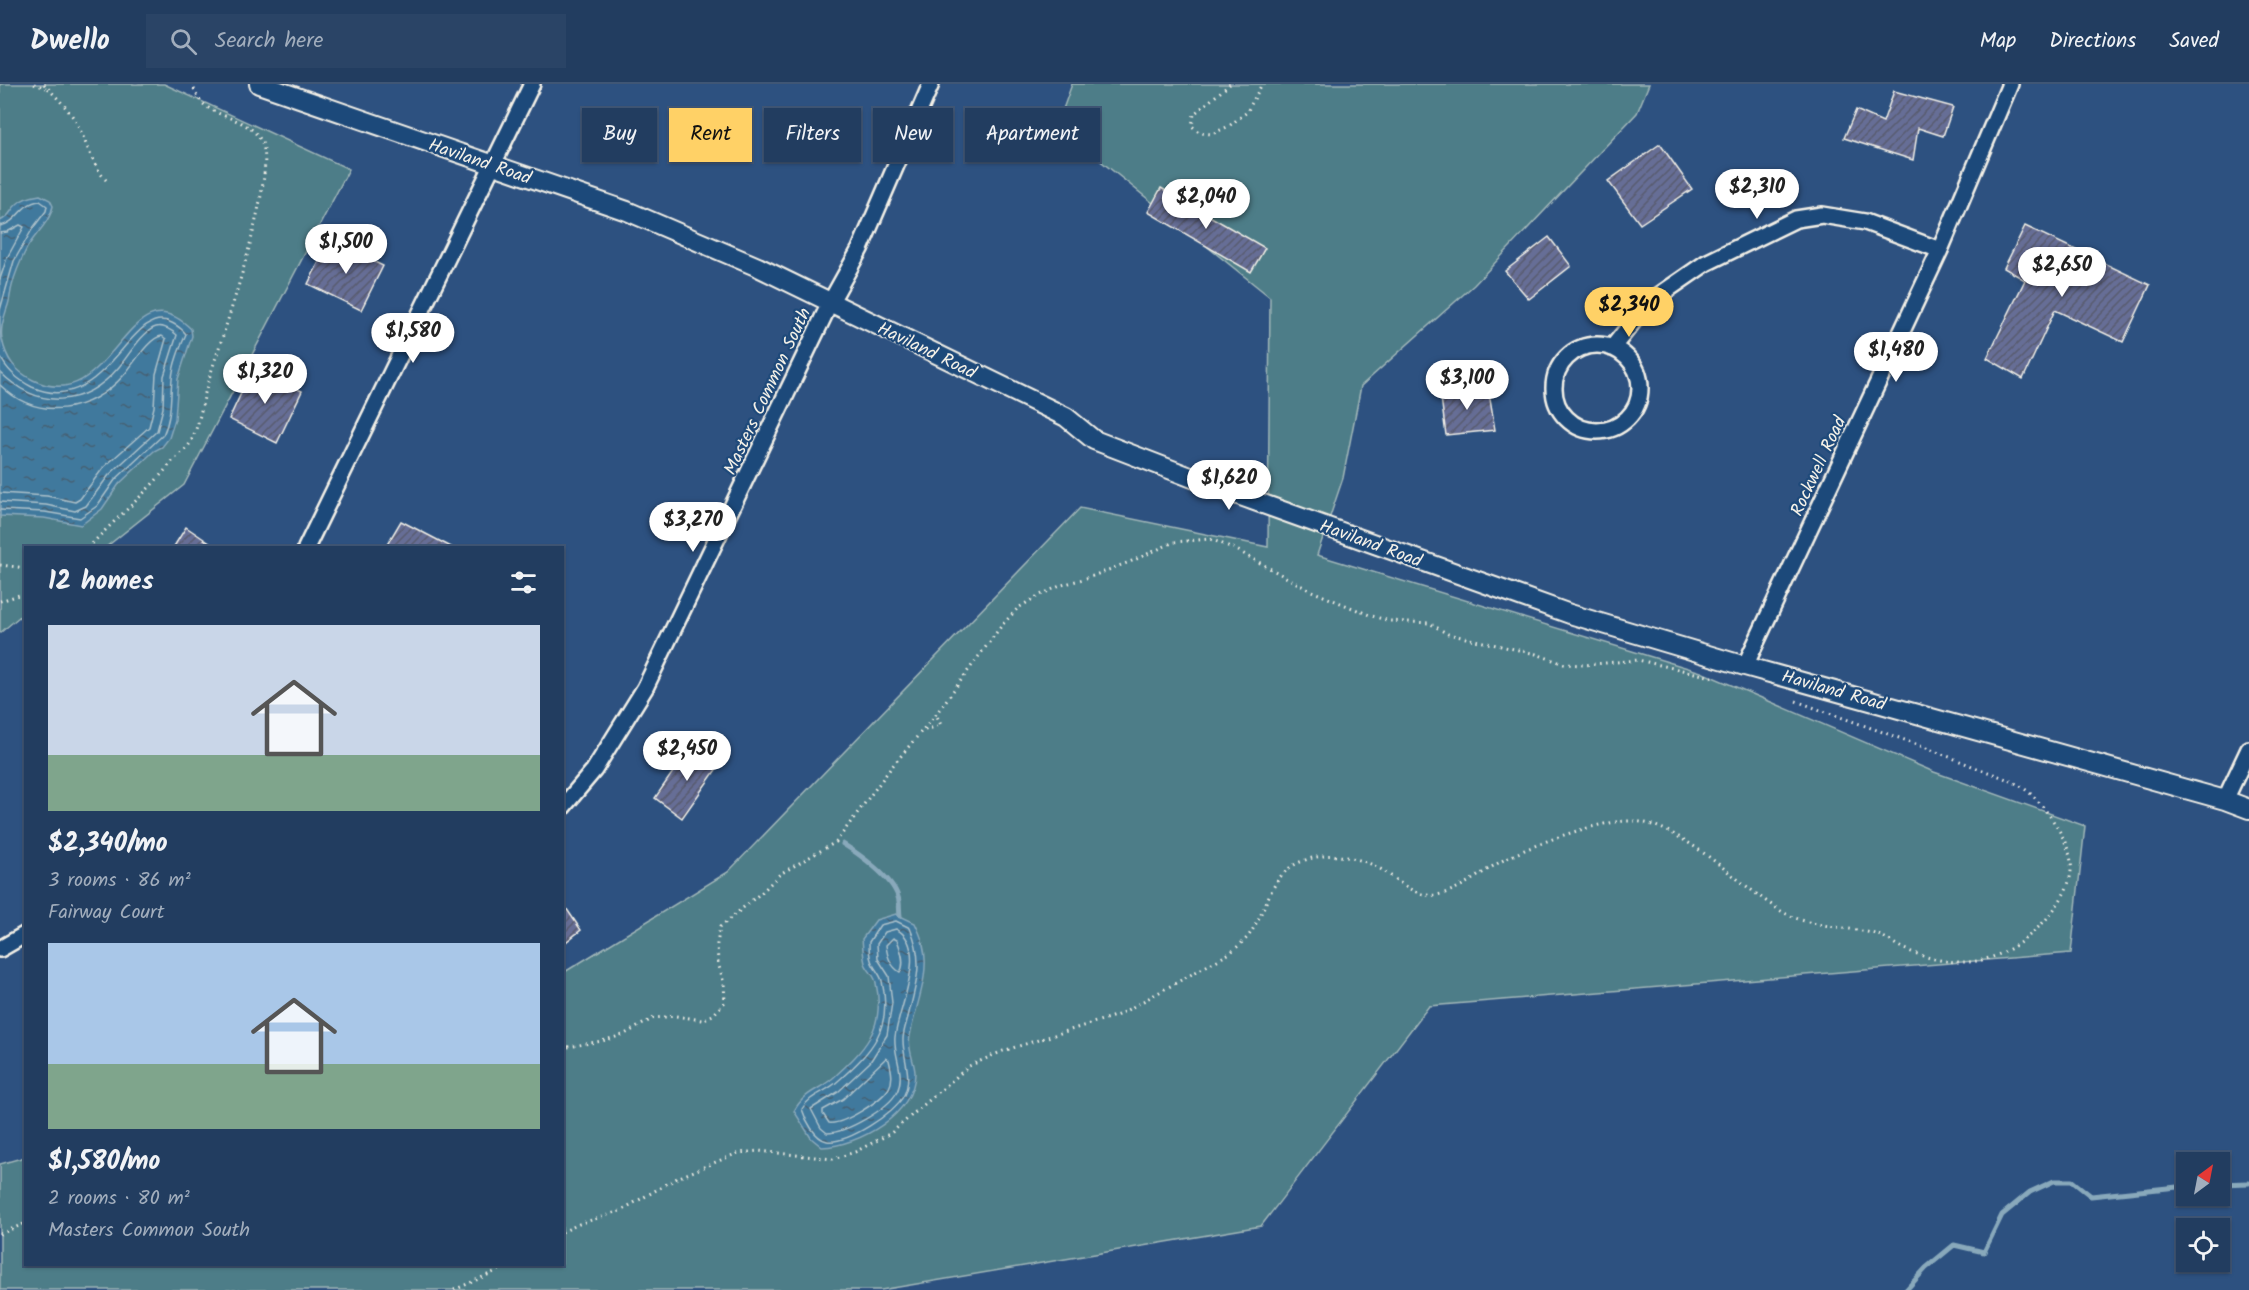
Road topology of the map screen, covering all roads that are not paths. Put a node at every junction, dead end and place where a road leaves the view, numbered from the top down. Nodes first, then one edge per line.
1 (259, 84) edge
2 (532, 84) edge
3 (931, 84) edge
4 (2010, 84) edge
5 (490, 165) junction
6 (1940, 250) junction
7 (830, 303) junction
8 (1612, 348) junction
9 (307, 546) edge
10 (1745, 666) junction
11 (2249, 749) edge
12 (2225, 800) junction
13 (564, 805) edge
14 (2249, 809) edge
15 (24, 935) edge
16 (0, 949) edge

1 - 5 street, Haviland Road
2 - 5 street
3 - 7 street, Masters Common South
4 - 6 street, Rockwell Road
5 - 7 street, Haviland Road
5 - 9 street
6 - 8 street
6 - 10 street, Rockwell Road
7 - 10 street, Haviland Road
7 - 13 street, Masters Common South
8 - 8 street
10 - 12 street, Haviland Road
11 - 12 street
12 - 14 street, Haviland Road
15 - 16 street

